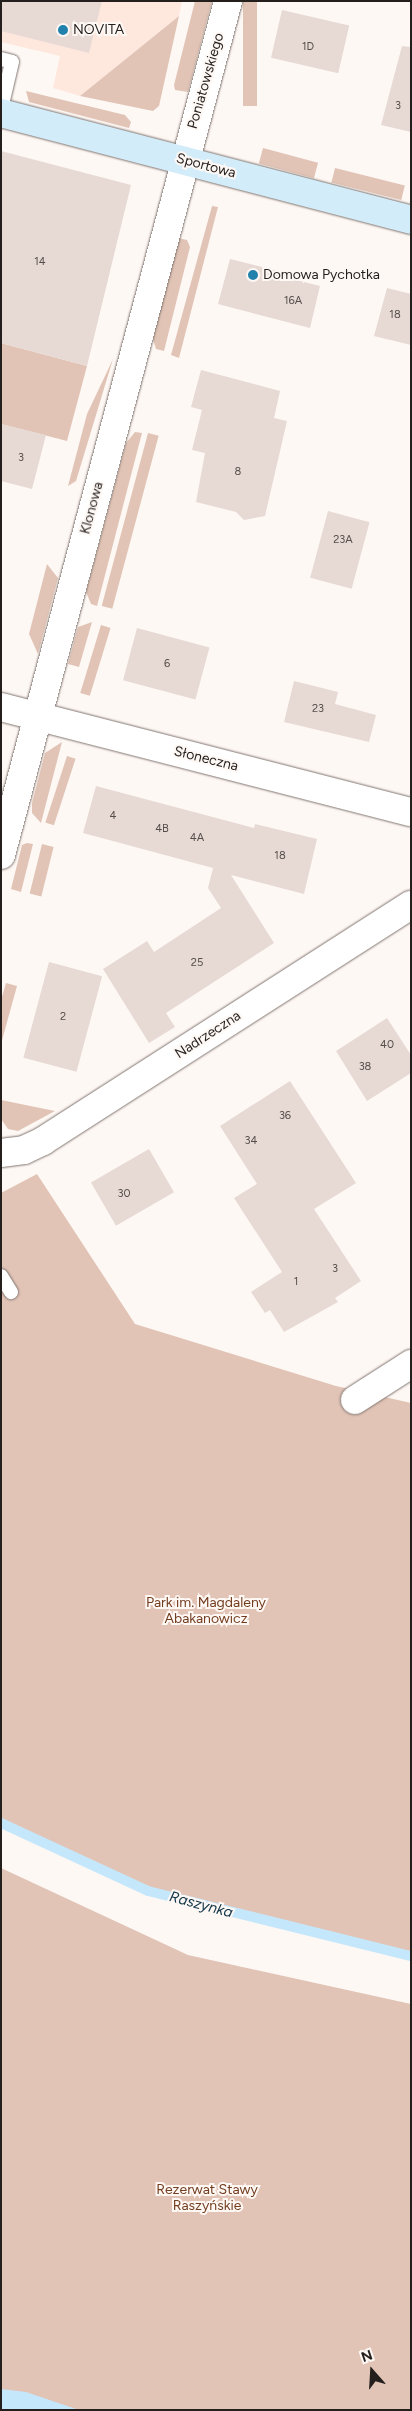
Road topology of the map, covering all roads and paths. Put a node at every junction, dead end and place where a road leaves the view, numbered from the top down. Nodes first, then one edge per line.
1 (228, 1) edge
2 (1, 59) edge
3 (1, 109) edge
4 (1, 114) edge
5 (183, 160) junction
6 (411, 220) edge
7 (1, 707) edge
8 (38, 716) junction
9 (411, 812) edge
10 (1, 855) edge
11 (411, 905) edge
12 (1, 1153) edge
13 (1, 1276) edge
14 (12, 1292) dead end
15 (411, 1364) edge
16 (355, 1400) dead end

1 - 5 street, Poniatowskiego
2 - 3 lane
4 - 5 street, Sportowa
5 - 6 street, Sportowa
5 - 8 street, Klonowa
7 - 8 street, Słoneczna
8 - 9 street, Słoneczna
8 - 10 street, Klonowa
11 - 12 street, Nadrzeczna
13 - 14 lane
15 - 16 street

